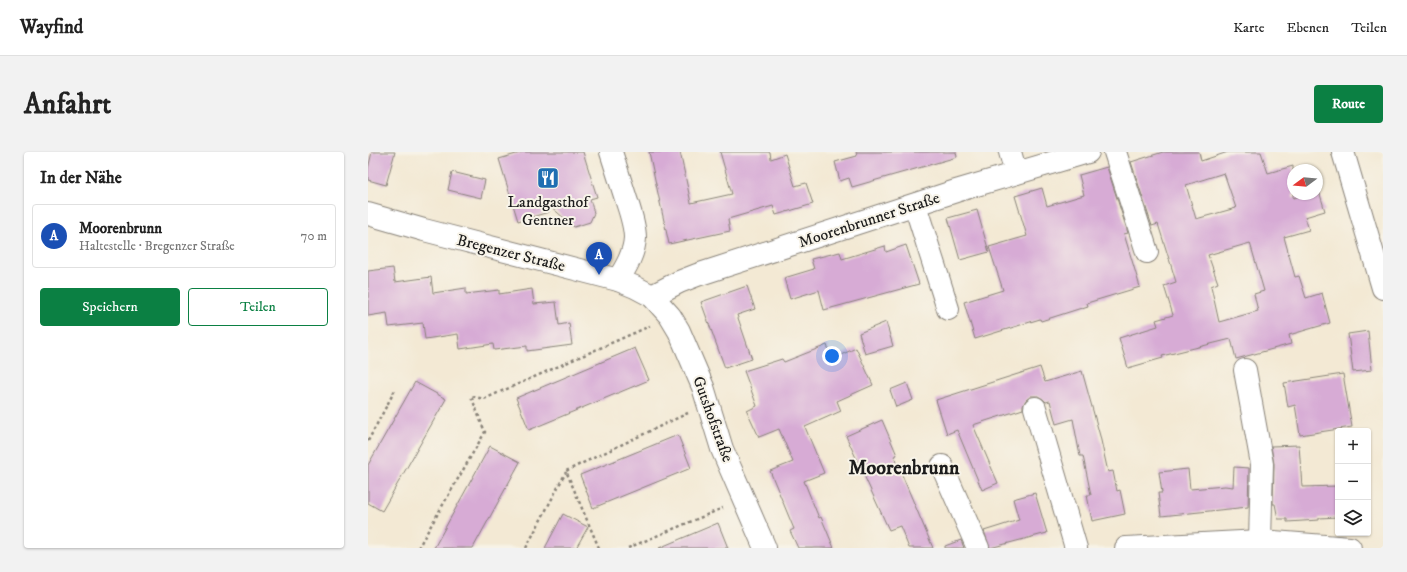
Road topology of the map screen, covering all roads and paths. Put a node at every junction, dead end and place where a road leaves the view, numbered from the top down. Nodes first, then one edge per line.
1 (611, 152) edge
2 (1010, 152) edge
3 (1088, 152) edge
4 (1115, 152) edge
5 (1343, 152) edge
6 (1016, 174) junction
7 (916, 205) junction
8 (368, 214) edge
9 (1147, 252) dead end
10 (618, 280) junction
11 (1383, 288) edge
12 (652, 296) junction
13 (948, 310) dead end
14 (670, 316) junction
15 (1245, 370) dead end
16 (396, 388) dead end
17 (708, 403) junction
18 (1035, 408) dead end
19 (368, 441) edge
20 (942, 466) dead end
21 (566, 471) junction
22 (744, 500) junction
23 (1265, 543) edge
24 (418, 548) edge
25 (526, 548) edge
26 (599, 548) edge
27 (628, 548) edge
28 (765, 548) edge
29 (978, 548) edge
30 (1076, 548) edge
31 (1126, 548) edge
32 (1350, 548) edge

1 - 10 street
2 - 6 street
3 - 6 street, Moorenbrunner Straße
4 - 9 street
5 - 11 street
6 - 7 street, Moorenbrunner Straße
7 - 12 street, Moorenbrunner Straße
7 - 13 street
8 - 10 street, Bregenzer Straße
10 - 12 street, Bregenzer Straße
12 - 14 street, Gutshofstraße
14 - 17 street, Gutshofstraße
14 - 24 path
15 - 23 street
16 - 19 path
17 - 21 path
17 - 22 street, Gutshofstraße
18 - 30 street
20 - 29 street
21 - 25 path
21 - 26 path
22 - 27 path
22 - 28 street, Gutshofstraße
23 - 31 street
23 - 32 street

